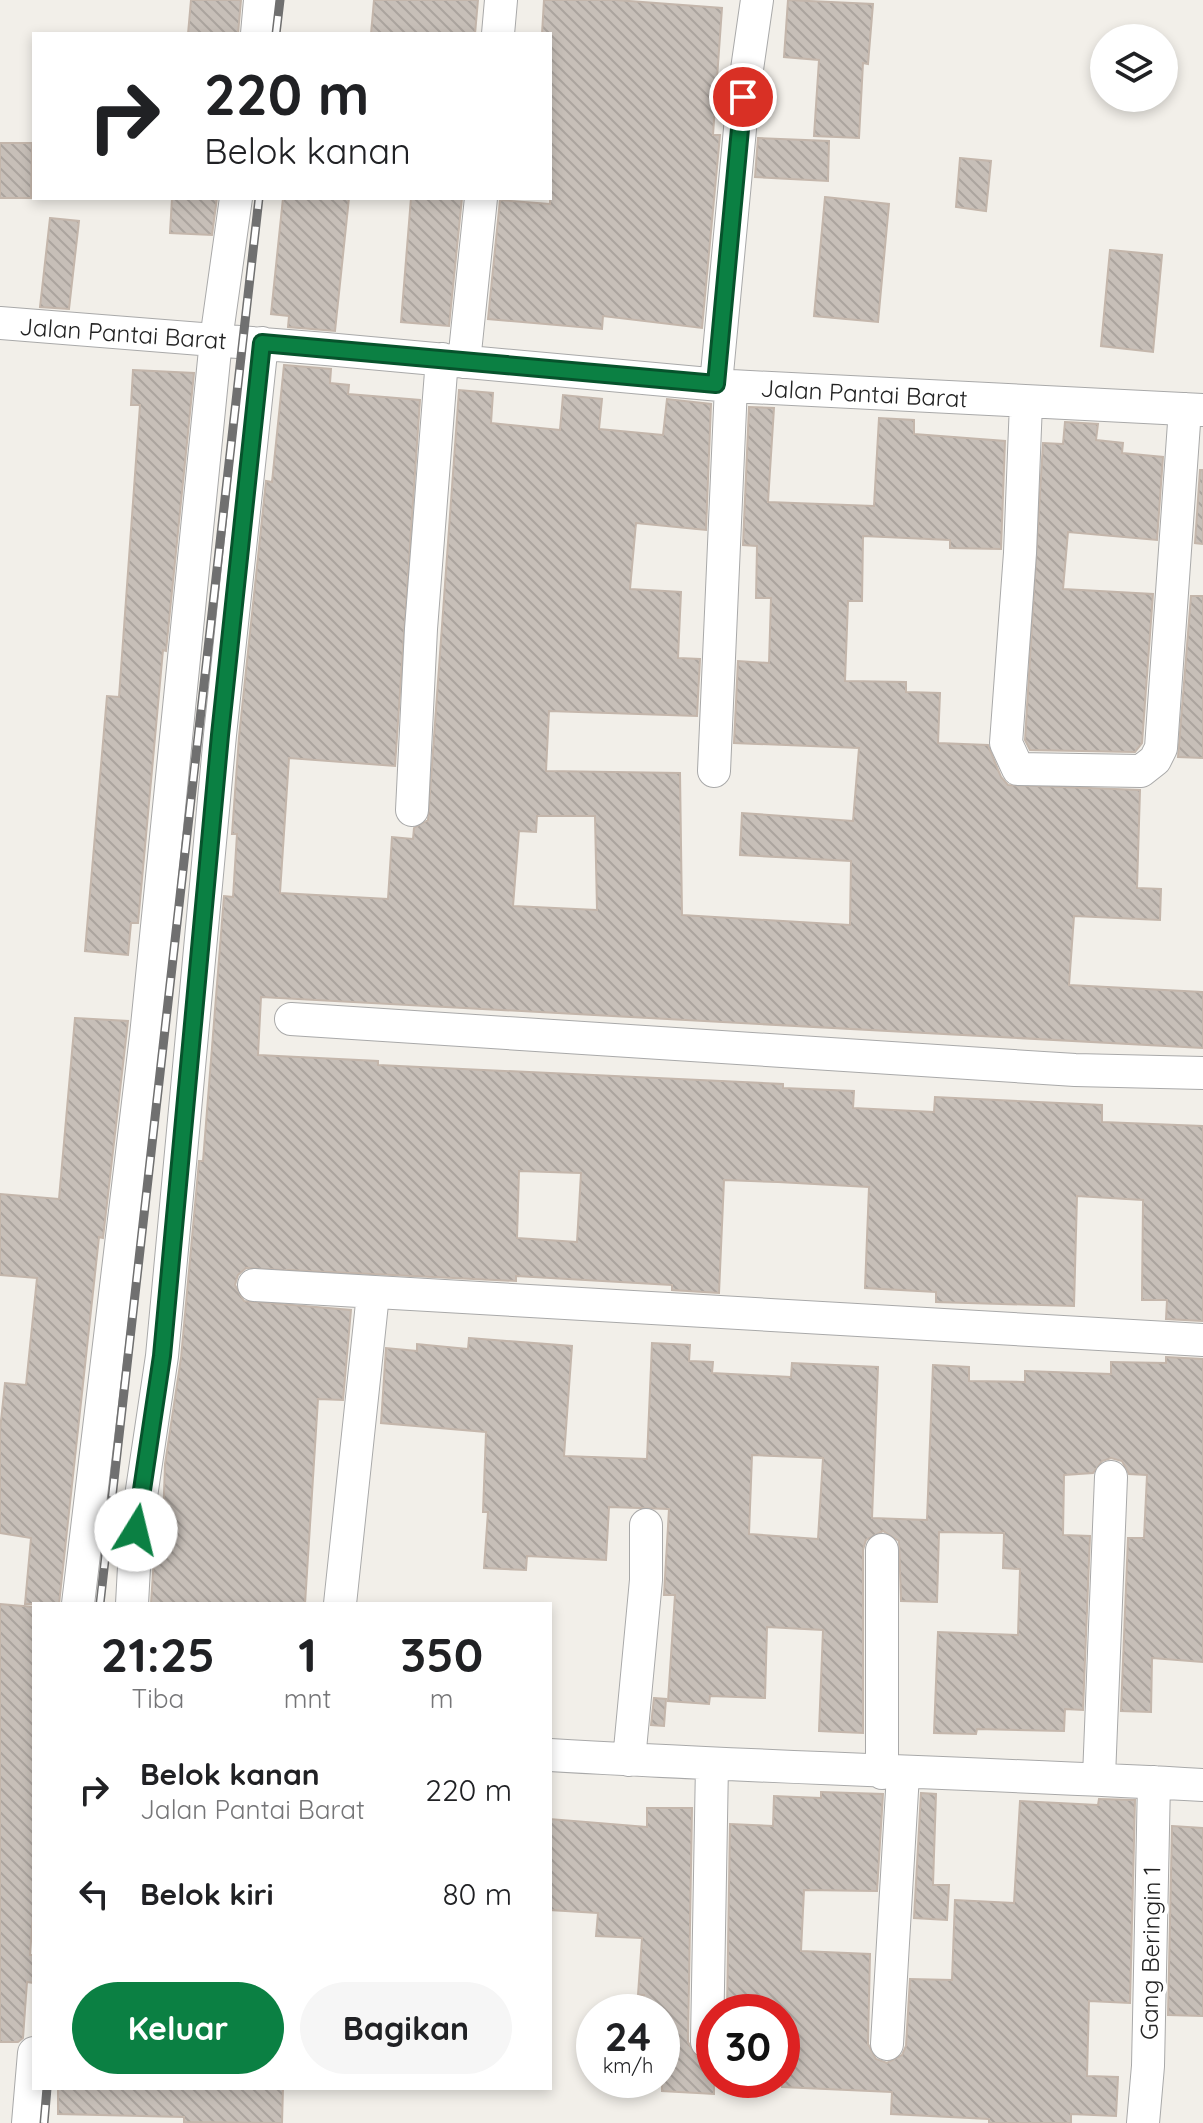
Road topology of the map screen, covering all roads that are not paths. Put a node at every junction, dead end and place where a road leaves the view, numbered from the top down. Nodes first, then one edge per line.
1 (260, 0) edge
2 (501, 0) edge
3 (757, 0) edge
4 (257, 32) edge
5 (498, 32) edge
6 (236, 200) edge
7 (481, 200) edge
8 (0, 323) edge
9 (216, 340) junction
10 (262, 343) junction
11 (453, 360) junction
12 (724, 385) junction
13 (1026, 403) junction
14 (1194, 410) edge
15 (714, 771) dead end
16 (412, 810) dead end
17 (291, 1019) dead end
18 (1203, 1073) edge
19 (254, 1285) dead end
20 (373, 1294) junction
21 (1203, 1340) edge
22 (1111, 1477) dead end
23 (646, 1525) dead end
24 (882, 1550) dead end
25 (78, 1602) edge
26 (132, 1602) edge
27 (340, 1602) edge
28 (552, 1755) edge
29 (629, 1760) junction
30 (712, 1764) junction
31 (893, 1773) junction
32 (1099, 1777) junction
33 (1154, 1782) junction
34 (1203, 1785) edge
35 (708, 1994) edge
36 (887, 2044) dead end
37 (32, 2076) edge
38 (28, 2123) edge
39 (1143, 2123) edge

1 - 4 street
2 - 5 street
3 - 12 street
6 - 9 street
7 - 11 street
8 - 9 street, Jalan Pantai Barat
9 - 10 street, Jalan Pantai Barat
9 - 25 street
10 - 11 street, Jalan Pantai Barat
10 - 26 street
11 - 12 street, Jalan Pantai Barat
11 - 16 street
12 - 13 street, Jalan Pantai Barat
12 - 15 street
13 - 14 street, Jalan Pantai Barat
13 - 14 street
17 - 18 street
19 - 20 street
20 - 21 street
20 - 27 street
22 - 32 street
23 - 29 street
24 - 31 street
28 - 29 street
29 - 30 street
30 - 31 street
30 - 35 street
31 - 32 street
31 - 36 street
32 - 33 street
33 - 34 street
33 - 39 street, Gang Beringin 1
37 - 38 street

